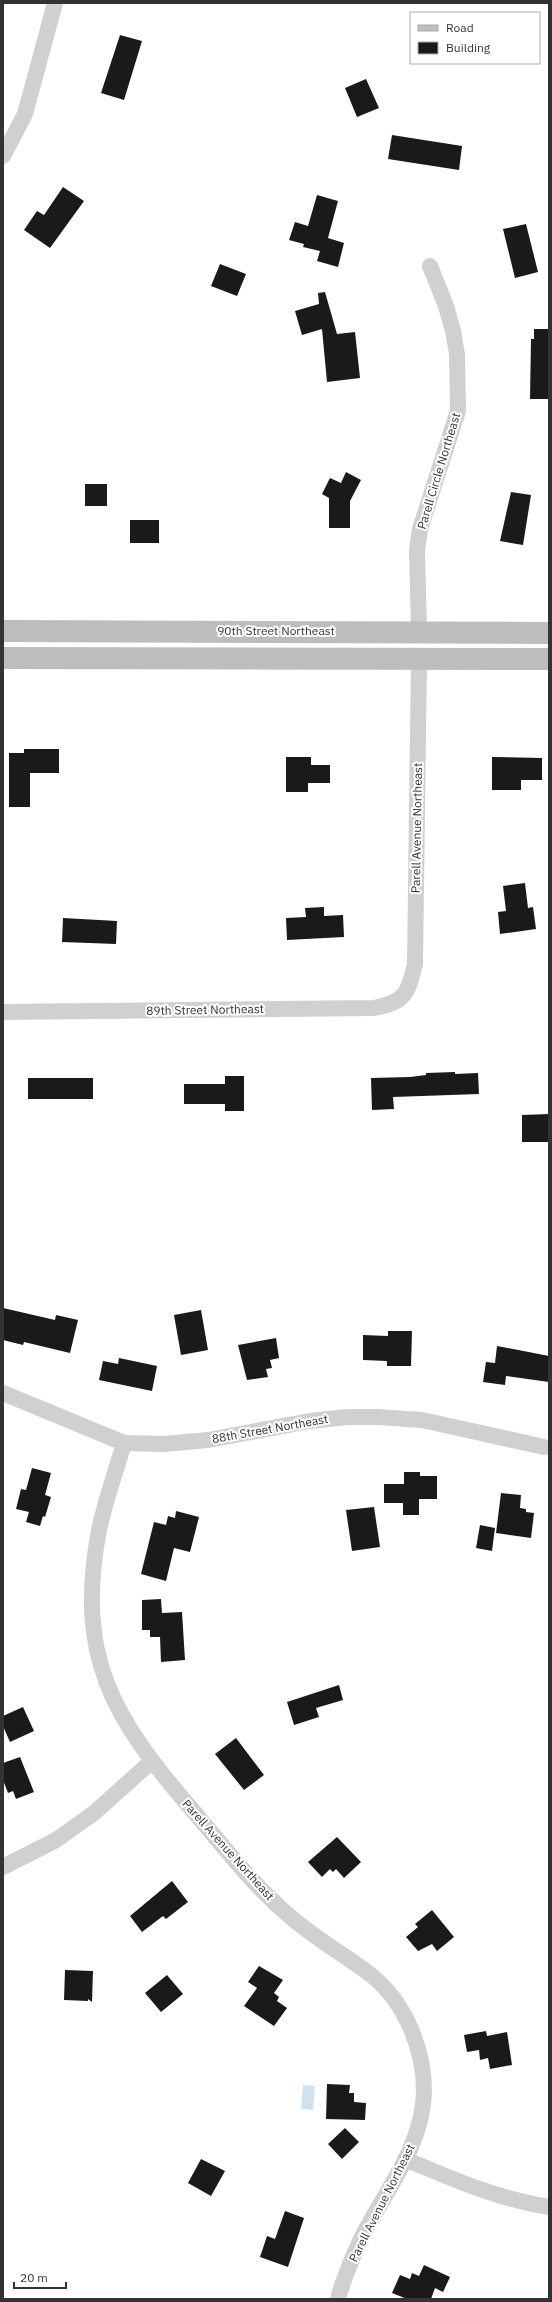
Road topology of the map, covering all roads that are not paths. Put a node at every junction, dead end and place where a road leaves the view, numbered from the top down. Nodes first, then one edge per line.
1 (55, 3) edge
2 (3, 156) edge
3 (430, 266) dead end
4 (3, 631) edge
5 (419, 632) junction
6 (549, 633) edge
7 (3, 658) edge
8 (419, 659) junction
9 (549, 659) edge
10 (404, 995) joint
11 (3, 1012) edge
12 (3, 1393) edge
13 (124, 1443) junction
14 (544, 1447) dead end
15 (152, 1761) junction
16 (3, 1867) edge
17 (405, 2159) junction
18 (549, 2207) edge
19 (338, 2299) edge

1 - 2 street
3 - 5 street, Parell Circle Northeast
4 - 5 main road, 90th Street Northeast
5 - 6 main road, 90th Street Northeast
7 - 8 main road
8 - 9 main road
8 - 10 street, Parell Avenue Northeast
10 - 11 street, 89th Street Northeast
12 - 13 street, 88th Street Northeast
13 - 14 street, 88th Street Northeast
13 - 15 street, Parell Avenue Northeast
15 - 16 street
15 - 17 street, Parell Avenue Northeast
17 - 18 street
17 - 19 street, Parell Avenue Northeast

